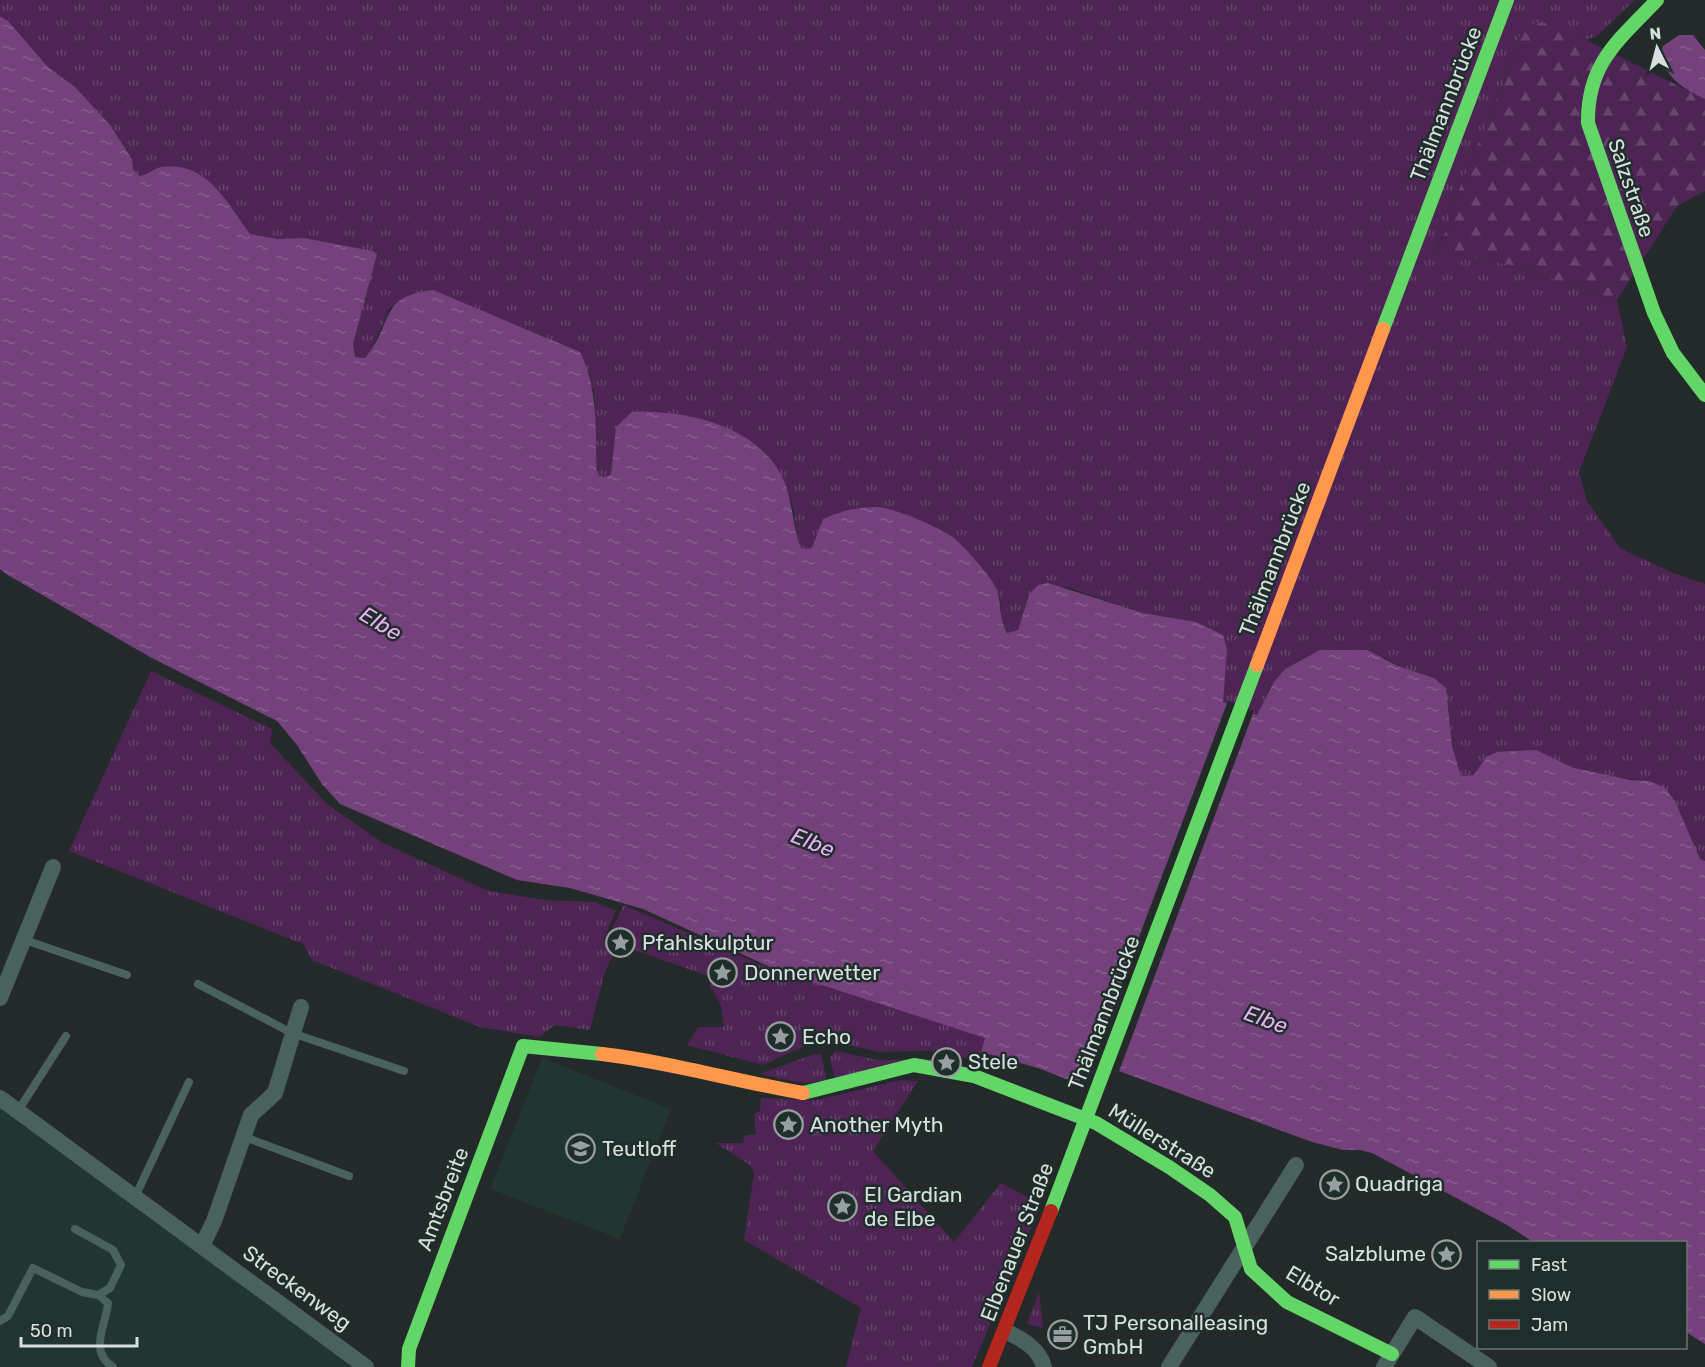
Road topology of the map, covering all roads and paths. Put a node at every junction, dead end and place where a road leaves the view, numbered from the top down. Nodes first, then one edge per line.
1 (1507, 0) edge
2 (1657, 0) edge
3 (1705, 395) edge
4 (53, 867) dead end
5 (25, 940) junction
6 (127, 975) dead end
7 (198, 984) dead end
8 (0, 998) edge
9 (301, 1007) dead end
10 (292, 1033) junction
11 (66, 1036) dead end
12 (523, 1046) joint
13 (404, 1071) dead end
14 (189, 1082) dead end
15 (0, 1098) edge
16 (18, 1112) junction
17 (1082, 1132) joint
18 (242, 1136) junction
19 (1296, 1165) dead end
20 (349, 1176) dead end
21 (135, 1197) junction
22 (75, 1229) dead end
23 (202, 1246) junction
24 (1244, 1246) junction
25 (98, 1295) junction
26 (0, 1321) edge
27 (1005, 1331) junction
28 (1388, 1360) edge
29 (113, 1367) edge
30 (366, 1367) edge
31 (408, 1367) edge
32 (989, 1367) edge
33 (1044, 1367) edge
34 (1169, 1367) edge
35 (1489, 1367) edge

1 - 17 street, Thälmannbrücke
2 - 3 street, Salzstraße
4 - 5 street
5 - 6 lane
5 - 8 street
7 - 10 lane
9 - 10 street
10 - 13 lane
10 - 18 street
11 - 16 lane
12 - 24 street, Müllerstraße
12 - 31 street, Amtsbreite
14 - 21 lane
15 - 16 street, Streckenweg
16 - 21 street, Streckenweg
17 - 27 street, Elbenauer Straße
18 - 20 lane
18 - 23 street
19 - 24 street
21 - 23 street, Streckenweg
22 - 25 lane
23 - 30 street, Streckenweg
24 - 28 street, Elbtor
24 - 34 street
25 - 26 lane
25 - 29 lane
27 - 32 street, Elbenauer Straße
27 - 33 street
28 - 35 street

